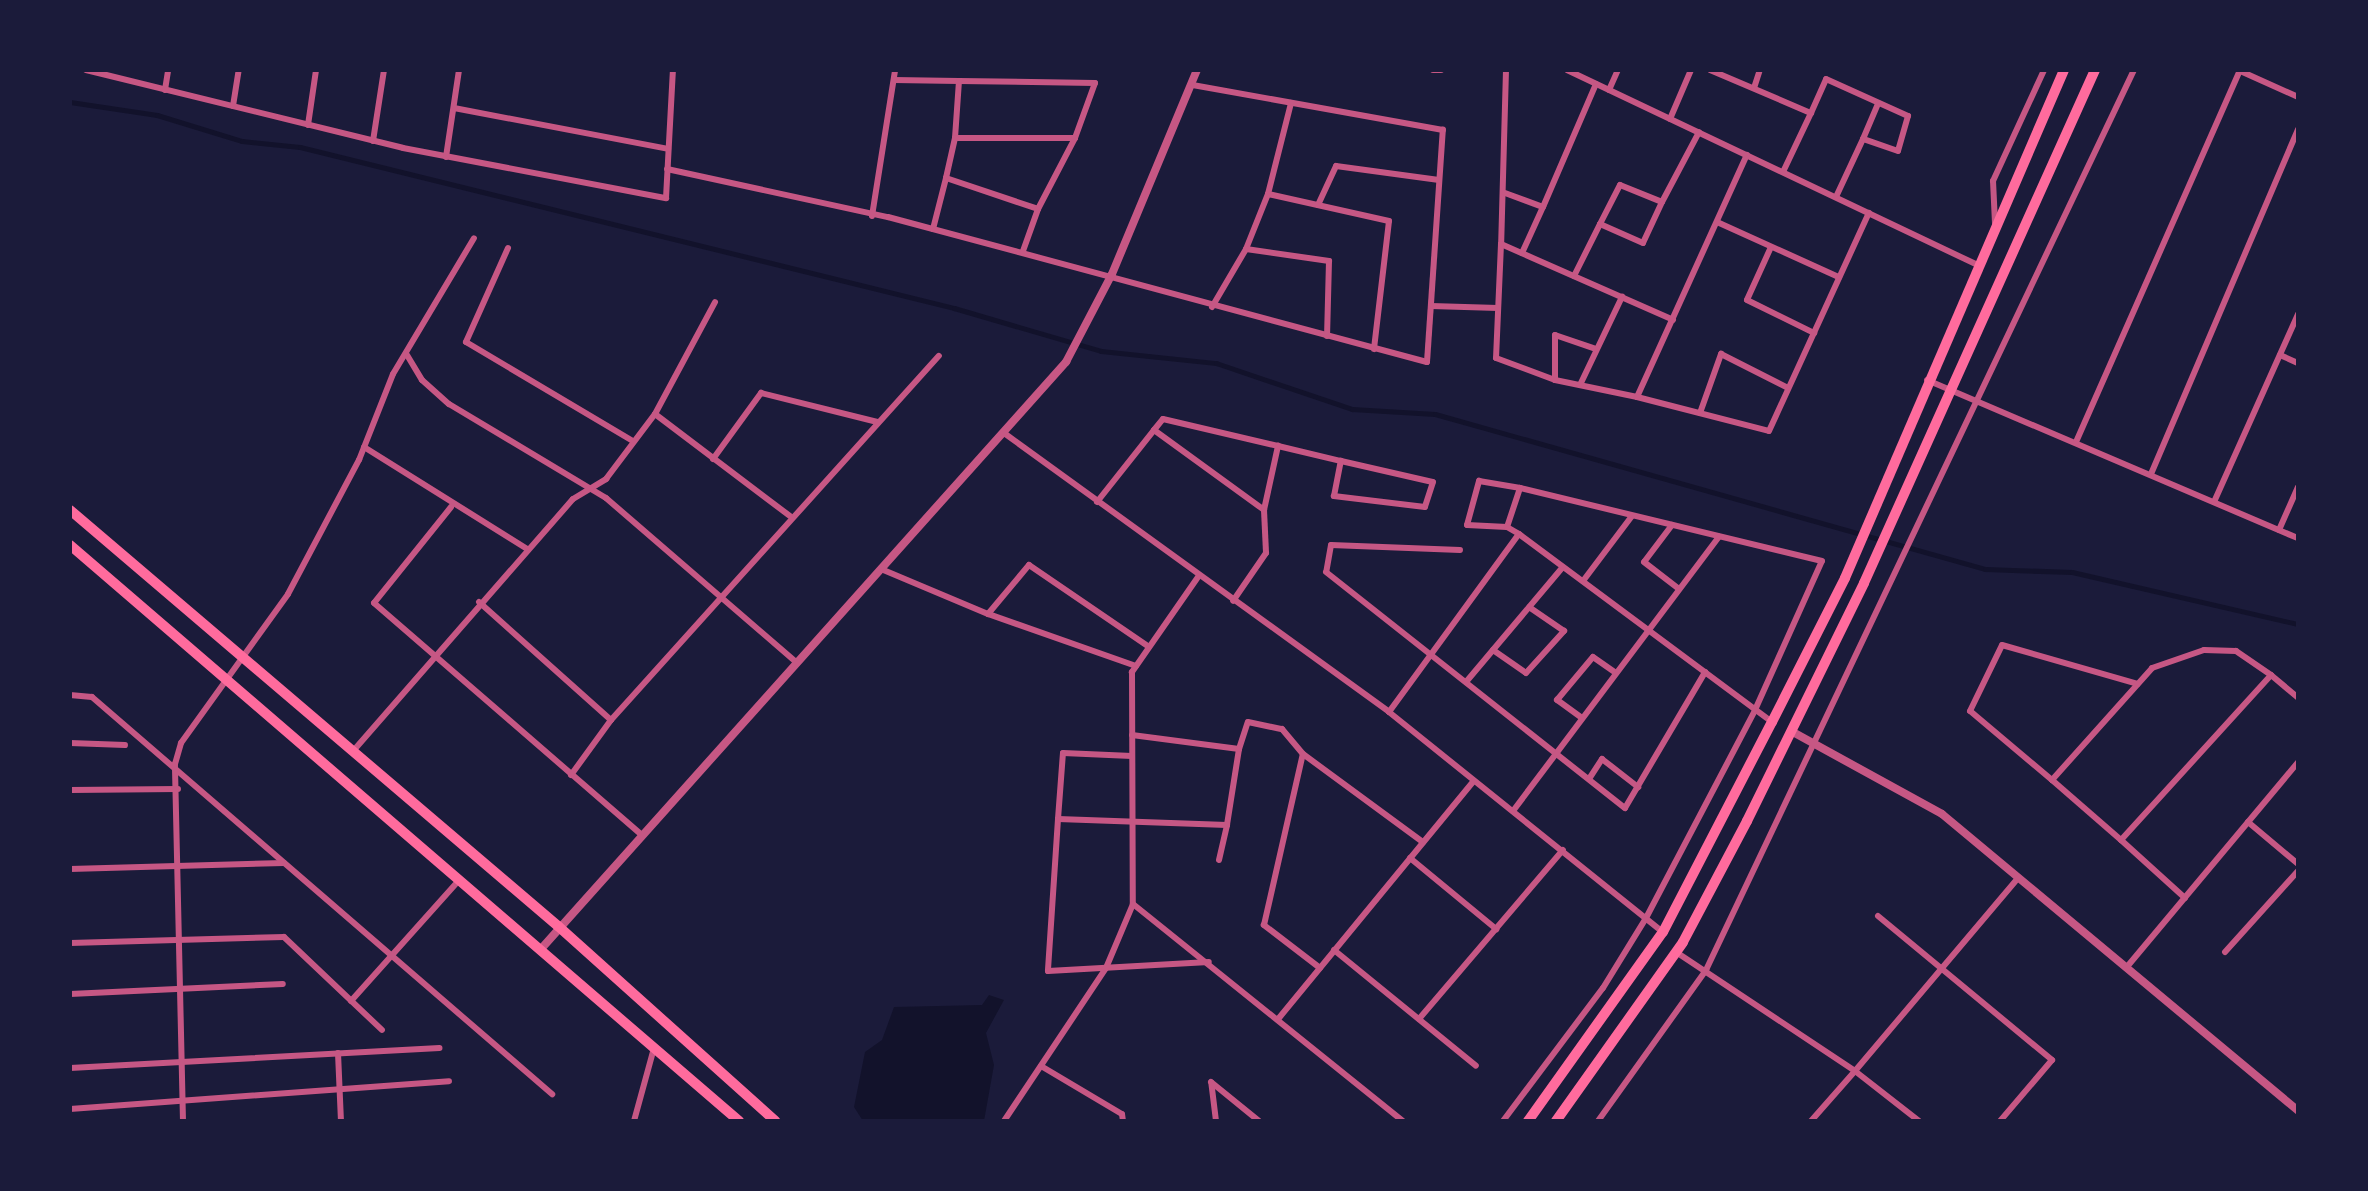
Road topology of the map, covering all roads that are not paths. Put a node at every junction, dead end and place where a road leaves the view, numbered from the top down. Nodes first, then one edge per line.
1 (86, 70) edge
2 (168, 70) edge
3 (239, 70) edge
4 (316, 70) edge
5 (384, 70) edge
6 (459, 70) edge
7 (673, 70) edge
8 (895, 70) edge
9 (1197, 70) edge
10 (1434, 70) edge
11 (1442, 70) edge
12 (1506, 70) edge
13 (1568, 70) edge
14 (1618, 70) edge
15 (1691, 70) edge
16 (1710, 70) edge
17 (1760, 70) edge
18 (2044, 70) edge
19 (2064, 70) edge
20 (2095, 70) edge
21 (2134, 70) edge
22 (2238, 70) edge
23 (106, 72) edge
24 (894, 80) junction
25 (960, 81) junction
26 (1596, 84) junction
27 (1194, 85) junction
28 (1754, 88) junction
29 (165, 90) junction
30 (1609, 90) junction
31 (2298, 97) edge
32 (1878, 102) junction
33 (1291, 103) junction
34 (233, 106) junction
35 (454, 108) junction
36 (1812, 113) junction
37 (1670, 119) junction
38 (308, 125) junction
39 (2298, 130) edge
40 (1699, 132) junction
41 (955, 138) junction
42 (1075, 138) junction
43 (1863, 139) junction
44 (374, 141) junction
45 (668, 149) junction
46 (1747, 155) junction
47 (446, 157) junction
48 (667, 169) junction
49 (1783, 172) junction
50 (946, 178) junction
51 (1439, 180) junction
52 (1268, 194) junction
53 (1505, 194) junction
54 (1836, 197) junction
55 (1662, 202) junction
56 (1318, 205) junction
57 (1543, 207) junction
58 (1038, 209) junction
59 (1869, 213) junction
60 (872, 216) junction
61 (1717, 222) junction
62 (1600, 224) junction
63 (1995, 224) junction
64 (933, 229) junction
65 (474, 238) dead end
66 (1501, 244) junction
67 (1771, 247) junction
68 (508, 248) dead end
69 (1246, 249) junction
70 (1023, 252) junction
71 (1522, 253) junction
72 (1976, 264) junction
73 (1112, 274) junction
74 (1574, 276) junction
75 (1839, 277) junction
76 (1622, 297) junction
77 (715, 302) dead end
78 (1431, 306) junction
79 (1212, 307) junction
80 (1498, 308) junction
81 (2298, 314) edge
82 (1673, 320) junction
83 (1814, 333) junction
84 (1327, 336) junction
85 (1374, 349) junction
86 (1596, 349) junction
87 (407, 354) junction
88 (2280, 355) junction
89 (938, 356) dead end
90 (2298, 363) edge
91 (1555, 380) junction
92 (1927, 380) junction
93 (1580, 386) junction
94 (1788, 388) junction
95 (1947, 388) junction
96 (1636, 397) junction
97 (1977, 402) junction
98 (1700, 413) junction
99 (655, 414) junction
100 (877, 422) junction
101 (1154, 430) junction
102 (1004, 433) junction
103 (633, 441) junction
104 (2076, 442) junction
105 (1278, 446) junction
106 (364, 448) junction
107 (714, 459) junction
108 (1341, 460) junction
109 (2151, 474) junction
110 (590, 488) junction
111 (1520, 488) junction
112 (2298, 488) edge
113 (1097, 502) junction
114 (2214, 502) junction
115 (451, 507) junction
116 (70, 510) edge
117 (1264, 510) junction
118 (790, 516) junction
119 (1632, 516) junction
120 (1672, 525) junction
121 (1507, 527) junction
122 (2279, 530) junction
123 (1519, 534) junction
124 (1720, 537) junction
125 (2298, 538) edge
126 (70, 545) edge
127 (527, 549) junction
128 (1460, 550) dead end
129 (1563, 566) junction
130 (881, 569) junction
131 (1198, 577) junction
132 (1583, 582) junction
133 (1679, 590) junction
134 (722, 594) junction
135 (478, 602) junction
136 (1232, 602) junction
137 (1529, 607) junction
138 (988, 614) junction
139 (1648, 630) junction
140 (1150, 646) junction
141 (1493, 650) junction
142 (432, 654) junction
143 (1431, 654) junction
144 (245, 662) junction
145 (796, 662) junction
146 (1136, 666) junction
147 (1705, 672) junction
148 (1616, 673) junction
149 (2271, 676) junction
150 (228, 680) junction
151 (1466, 682) junction
152 (2138, 684) junction
153 (70, 696) edge
154 (2298, 698) edge
155 (1755, 710) junction
156 (1389, 712) junction
157 (1582, 718) junction
158 (611, 720) junction
159 (1772, 722) junction
160 (1792, 731) junction
161 (1132, 735) junction
162 (70, 743) edge
163 (125, 745) dead end
164 (1818, 745) junction
165 (1238, 749) junction
166 (354, 750) junction
167 (1556, 753) junction
168 (1303, 754) junction
169 (1132, 756) junction
170 (2298, 762) edge
171 (178, 771) junction
172 (571, 775) junction
173 (1588, 779) junction
174 (1474, 780) junction
175 (2052, 780) junction
176 (1638, 787) junction
177 (70, 790) edge
178 (178, 790) junction
179 (1512, 811) junction
180 (1132, 818) junction
181 (1058, 819) junction
182 (2248, 822) junction
183 (1227, 824) junction
184 (641, 834) junction
185 (2120, 840) junction
186 (1423, 842) junction
187 (1563, 850) junction
188 (1410, 858) junction
189 (1220, 860) dead end
190 (284, 863) junction
191 (179, 866) junction
192 (2298, 868) edge
193 (70, 869) edge
194 (2018, 878) junction
195 (459, 880) junction
196 (2184, 898) junction
197 (1133, 904) junction
198 (1878, 916) dead end
199 (1646, 918) junction
200 (558, 926) junction
201 (1496, 929) junction
202 (1663, 932) junction
203 (180, 940) junction
204 (70, 943) edge
205 (541, 950) junction
206 (1334, 950) junction
207 (1676, 952) junction
208 (2225, 952) dead end
209 (393, 956) junction
210 (1208, 962) junction
211 (1106, 968) junction
212 (1320, 968) junction
213 (1942, 968) junction
214 (2126, 968) junction
215 (1706, 970) junction
216 (283, 984) dead end
217 (181, 989) junction
218 (70, 994) edge
219 (351, 1001) junction
220 (1278, 1018) junction
221 (1419, 1018) junction
222 (382, 1030) dead end
223 (669, 1030) junction
224 (654, 1046) junction
225 (439, 1048) dead end
226 (338, 1053) junction
227 (182, 1062) junction
228 (1041, 1066) junction
229 (1476, 1066) dead end
230 (70, 1068) edge
231 (1855, 1071) junction
232 (450, 1081) dead end
233 (340, 1089) junction
234 (552, 1094) dead end
235 (182, 1101) junction
236 (70, 1109) edge
237 (2298, 1111) edge
238 (1393, 1113) junction
239 (183, 1121) edge
240 (341, 1121) edge
241 (634, 1121) edge
242 (739, 1121) edge
243 (775, 1121) edge
244 (1004, 1121) edge
245 (1123, 1121) edge
246 (1216, 1121) edge
247 (1259, 1121) edge
248 (1386, 1121) edge
249 (1402, 1121) edge
250 (1502, 1121) edge
251 (1528, 1121) edge
252 (1556, 1121) edge
253 (1598, 1121) edge
254 (1811, 1121) edge
255 (1919, 1121) edge
256 (2000, 1121) edge

1 - 23 street
2 - 29 street
3 - 34 street
4 - 38 street
5 - 44 street
6 - 35 street
7 - 45 street
8 - 24 street
9 - 27 street
10 - 11 street
12 - 53 street
13 - 26 street
14 - 30 street
15 - 37 street
16 - 28 street
17 - 28 street
18 - 63 street
19 - 63 main road
20 - 95 main road
21 - 97 street
22 - 31 street
22 - 104 street
23 - 29 street
24 - 25 street
24 - 60 street
25 - 41 street
25 - 42 street
26 - 30 street
26 - 57 street
27 - 33 street
27 - 73 street
28 - 36 street
29 - 34 street
30 - 37 street
32 - 36 street
32 - 43 street
32 - 43 street
33 - 51 street
33 - 52 street
34 - 38 street
35 - 45 street
35 - 47 street
36 - 49 street
37 - 40 street
38 - 44 street
39 - 109 street
40 - 46 street
40 - 55 street
41 - 42 street
41 - 50 street
42 - 58 street
43 - 54 street
44 - 47 street
45 - 48 street
46 - 49 street
46 - 61 street
47 - 48 street
48 - 60 street
49 - 54 street
50 - 58 street
50 - 64 street
51 - 56 street
51 - 78 street
52 - 56 street
52 - 69 street
53 - 57 street
53 - 66 street
54 - 59 street
55 - 62 street
55 - 62 street
56 - 85 street
57 - 71 street
58 - 70 street
59 - 72 street
59 - 75 street
60 - 64 street
61 - 67 street
61 - 82 street
62 - 74 street
63 - 72 main road
64 - 70 street
65 - 87 street
66 - 71 street
66 - 80 street
67 - 75 street
67 - 83 street
68 - 103 street
69 - 79 street
69 - 84 street
70 - 73 street
71 - 74 street
72 - 92 main road
73 - 79 street
73 - 102 street
74 - 76 street
75 - 83 street
76 - 82 street
76 - 86 street
77 - 99 street
78 - 80 street
78 - 85 street
79 - 84 street
80 - 91 street
81 - 88 street
82 - 96 street
83 - 94 street
84 - 85 street
86 - 91 street
86 - 93 street
87 - 106 street
87 - 110 street
88 - 90 street
88 - 114 street
89 - 100 street
91 - 93 street
92 - 95 street
92 - 159 main road
93 - 96 street
94 - 98 street
94 - 98 street
95 - 97 street
95 - 160 main road
96 - 98 street
97 - 104 street
97 - 164 street
99 - 103 street
99 - 107 street
100 - 107 street
100 - 118 street
101 - 105 street
101 - 113 street
101 - 117 street
102 - 113 street
102 - 130 street
103 - 110 street
104 - 109 street
105 - 108 street
105 - 117 street
106 - 115 street
106 - 144 street
107 - 118 street
108 - 108 street
109 - 114 street
110 - 127 street
110 - 134 street
111 - 119 street
111 - 121 street
111 - 121 street
112 - 122 street
113 - 131 street
114 - 122 street
115 - 127 street
115 - 142 street
116 - 144 main road
117 - 136 street
118 - 134 street
119 - 120 street
119 - 132 street
120 - 124 street
120 - 133 street
121 - 123 street
122 - 125 street
123 - 129 street
123 - 143 street
124 - 133 street
124 - 155 street
126 - 150 main road
127 - 135 street
128 - 143 street
129 - 132 street
129 - 137 street
130 - 138 street
130 - 145 street
131 - 136 street
131 - 140 street
132 - 139 street
133 - 139 street
134 - 145 street
134 - 158 street
135 - 142 street
135 - 158 street
136 - 156 street
137 - 141 street
137 - 141 street
138 - 140 street
138 - 146 street
139 - 147 street
139 - 148 street
140 - 146 street
141 - 151 street
142 - 166 street
142 - 172 street
143 - 151 street
143 - 156 street
144 - 150 street
144 - 166 main road
145 - 184 street
146 - 161 street
147 - 155 street
147 - 176 street
148 - 157 street
148 - 157 street
149 - 152 street
149 - 154 street
149 - 185 street
150 - 171 street
150 - 195 main road
151 - 167 street
152 - 175 street
152 - 175 street
153 - 171 street
155 - 159 street
155 - 199 street
156 - 174 street
157 - 167 street
158 - 172 street
159 - 160 main road
159 - 202 main road
160 - 164 street
160 - 207 main road
161 - 165 street
161 - 169 street
162 - 163 street
164 - 194 street
164 - 215 street
165 - 168 street
165 - 183 street
166 - 200 main road
167 - 173 street
167 - 179 street
168 - 186 street
168 - 212 street
169 - 180 street
169 - 181 street
170 - 182 street
171 - 178 street
171 - 190 street
172 - 184 street
173 - 176 street
173 - 176 street
174 - 179 street
174 - 186 street
175 - 185 street
177 - 178 street
178 - 191 street
179 - 187 street
180 - 181 street
180 - 183 street
180 - 197 street
181 - 211 street
182 - 192 street
182 - 196 street
183 - 189 street
184 - 200 street
185 - 196 street
186 - 188 street
187 - 199 street
187 - 201 street
188 - 201 street
188 - 206 street
190 - 191 street
190 - 209 street
191 - 193 street
191 - 203 street
192 - 208 street
194 - 213 street
194 - 214 street
195 - 205 main road
195 - 209 street
196 - 214 street
197 - 210 street
197 - 211 street
198 - 213 street
199 - 202 street
199 - 250 street
200 - 205 street
200 - 223 main road
201 - 221 street
202 - 251 main road
203 - 204 street
203 - 217 street
203 - 219 street
205 - 224 main road
206 - 212 street
206 - 221 street
207 - 215 street
207 - 252 main road
209 - 219 street
209 - 234 street
210 - 211 street
210 - 220 street
211 - 228 street
212 - 220 street
213 - 231 street
213 - 256 street
214 - 237 street
215 - 231 street
215 - 253 street
216 - 217 street
217 - 218 street
217 - 227 street
219 - 222 street
220 - 238 street
221 - 229 street
223 - 224 main road
223 - 243 main road
224 - 241 street
224 - 242 main road
225 - 226 street
226 - 227 street
226 - 233 street
227 - 230 street
227 - 235 street
228 - 244 street
228 - 245 street
231 - 254 street
231 - 255 street
232 - 233 street
233 - 235 street
233 - 240 street
235 - 236 street
235 - 239 street
238 - 248 street
238 - 249 street
246 - 247 street

